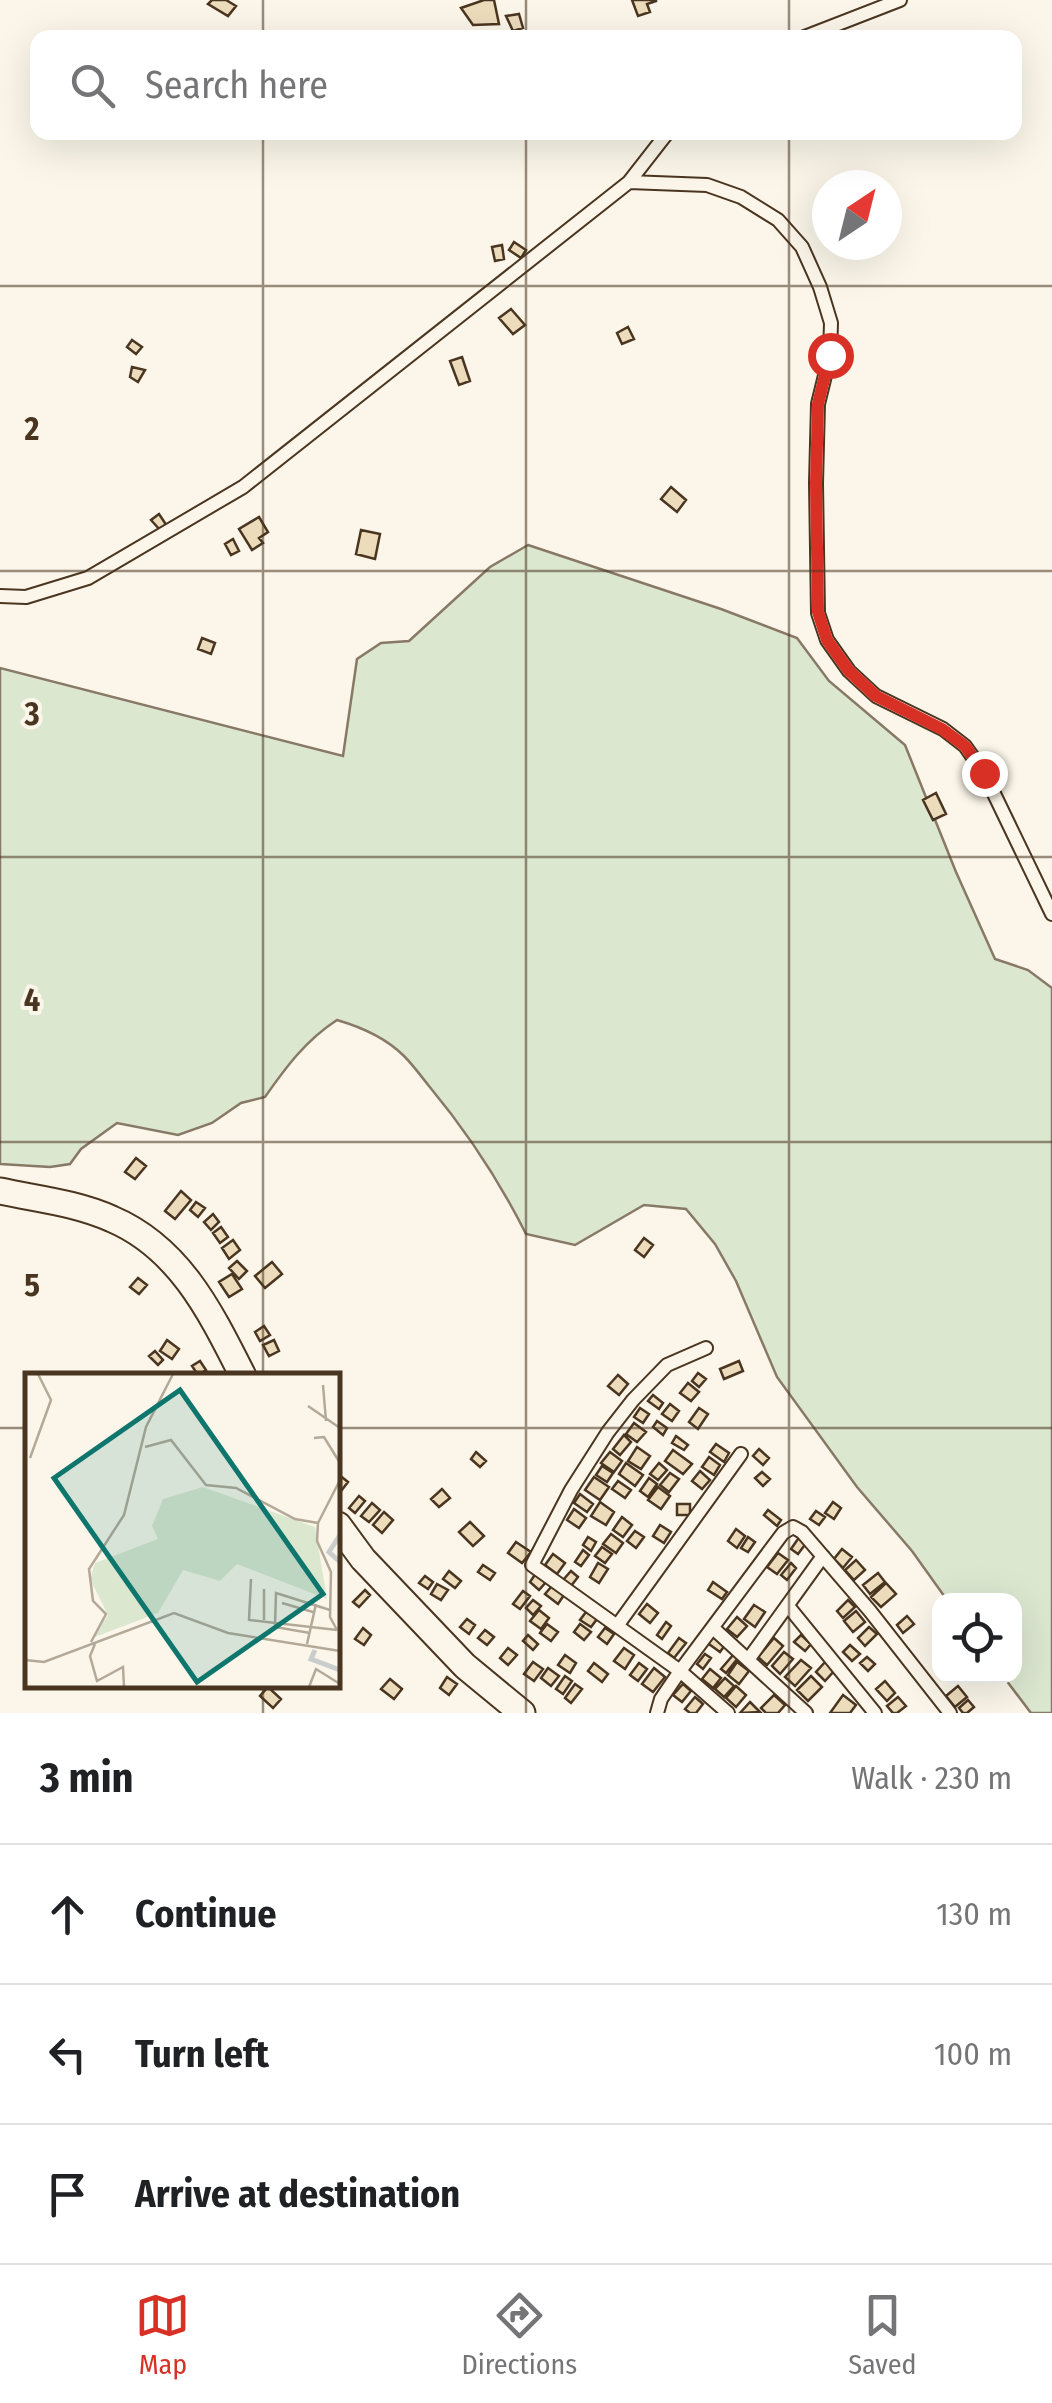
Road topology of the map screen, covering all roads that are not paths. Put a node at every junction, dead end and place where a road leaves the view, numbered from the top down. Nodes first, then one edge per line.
1 (900, 0) edge
2 (823, 30) edge
3 (662, 140) edge
4 (629, 182) junction
5 (0, 596) edge
6 (1052, 914) edge
7 (0, 1191) edge
8 (706, 1348) dead end
9 (241, 1373) edge
10 (741, 1454) dead end
11 (340, 1528) edge
12 (823, 1556) junction
13 (788, 1606) junction
14 (617, 1626) junction
15 (712, 1628) junction
16 (748, 1660) junction
17 (680, 1671) junction
18 (522, 1713) edge
19 (657, 1713) edge
20 (728, 1713) edge
21 (806, 1713) edge
22 (875, 1713) edge
23 (950, 1713) edge

1 - 2 street
3 - 4 street
4 - 5 street
4 - 6 street
7 - 9 highway
8 - 14 street
10 - 14 street
11 - 18 highway
12 - 13 street
12 - 15 street
12 - 23 street
13 - 16 street
13 - 22 street
14 - 17 street
15 - 16 street
15 - 17 street
16 - 21 street
17 - 19 street
17 - 20 street

